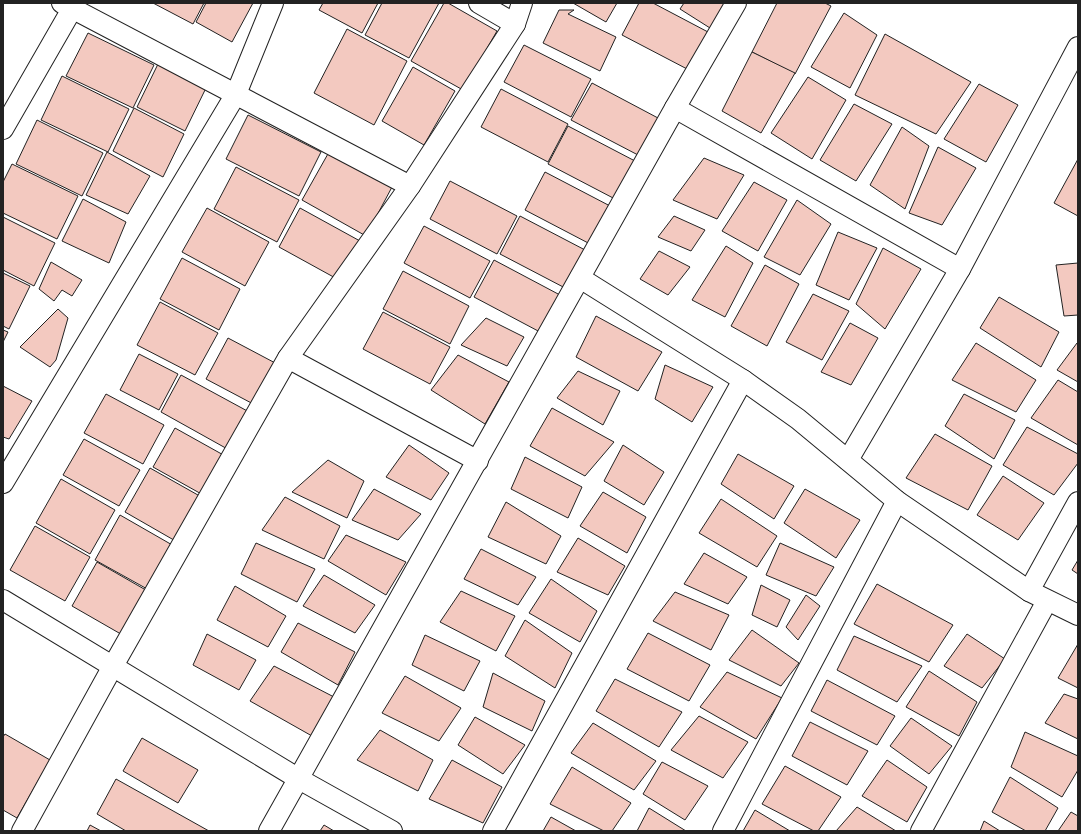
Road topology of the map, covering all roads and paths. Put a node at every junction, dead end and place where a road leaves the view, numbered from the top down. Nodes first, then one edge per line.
1 (273, 3) edge
2 (479, 3) edge
3 (522, 3) edge
4 (736, 3) edge
5 (67, 6) edge
6 (515, 24) junction
7 (1078, 47) edge
8 (236, 94) junction
9 (675, 108) junction
10 (3, 129) edge
11 (410, 186) junction
12 (960, 269) junction
13 (580, 278) junction
14 (288, 358) junction
15 (743, 380) junction
16 (848, 460) junction
17 (478, 461) junction
18 (3, 483) edge
19 (897, 500) junction
20 (1078, 502) edge
21 (1029, 590) junction
22 (3, 600) edge
23 (1047, 601) junction
24 (1078, 615) edge
25 (113, 666) junction
26 (299, 779) junction
27 (22, 831) edge
28 (269, 831) edge
29 (392, 831) edge
30 (493, 831) edge
31 (723, 831) edge
32 (921, 831) edge

1 - 8 street
2 - 6 street
3 - 6 street
4 - 9 street
5 - 8 street
5 - 10 street
6 - 11 street
7 - 12 street
8 - 11 street
8 - 18 street
9 - 12 street
9 - 13 street
11 - 14 street
12 - 16 street
13 - 15 street
13 - 17 street
14 - 17 street
14 - 25 street
15 - 16 street
15 - 30 street
16 - 19 street
17 - 26 street
19 - 21 street
19 - 31 street
20 - 21 street
21 - 23 street
22 - 25 street
23 - 24 street
23 - 32 street
25 - 26 street
25 - 27 street
26 - 28 street
26 - 29 street

